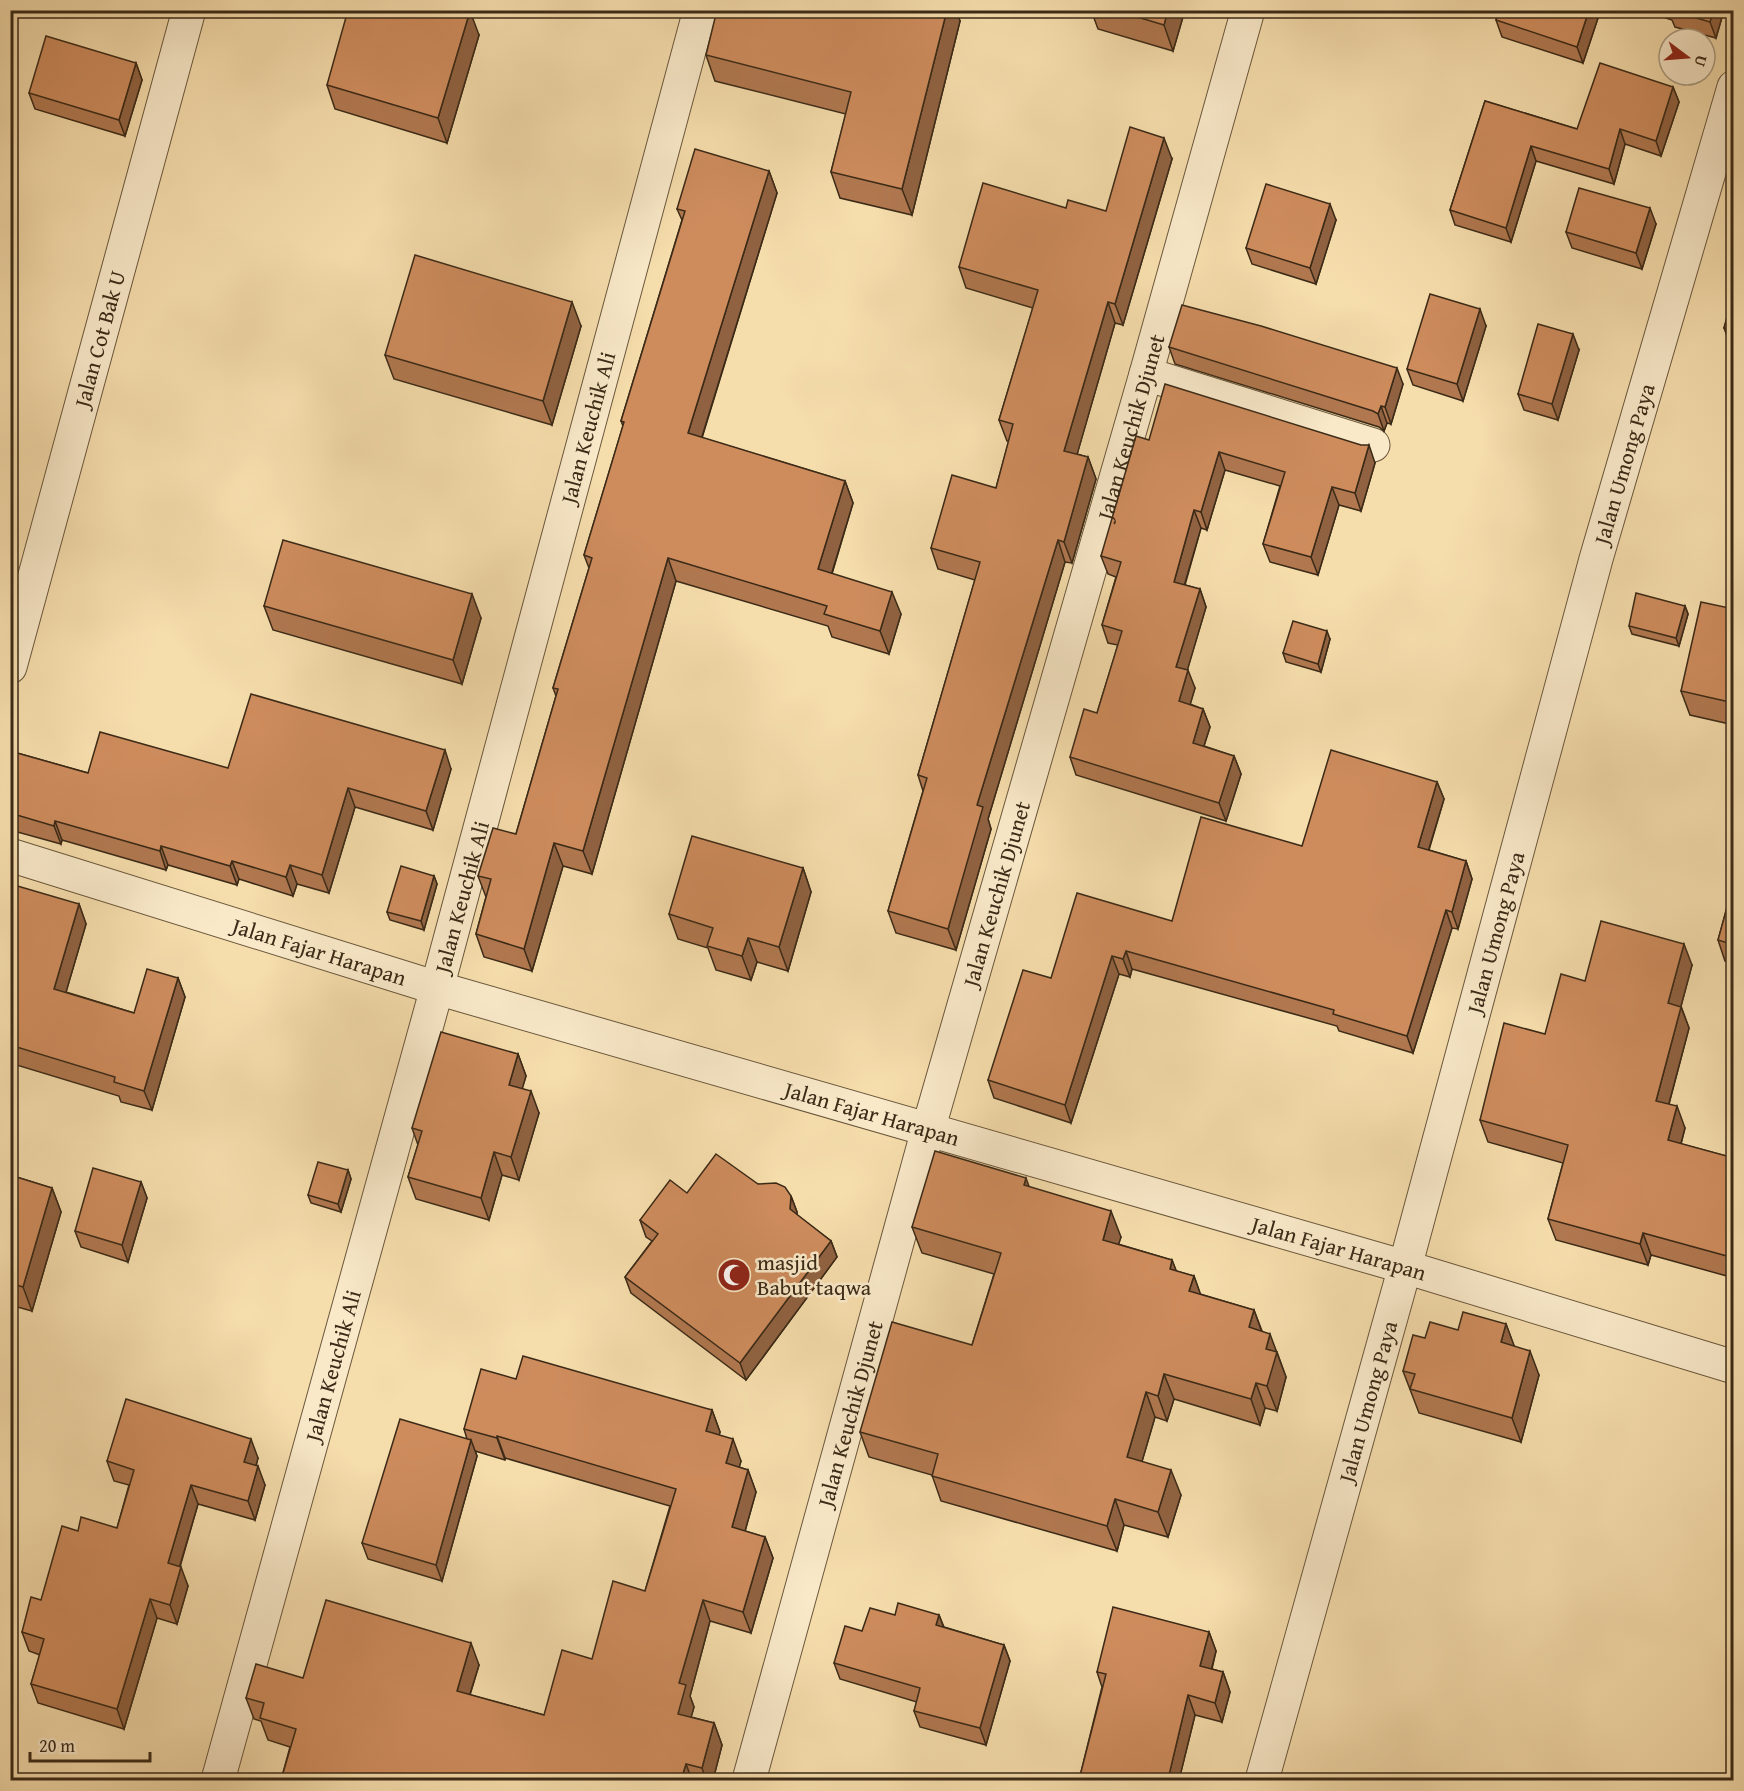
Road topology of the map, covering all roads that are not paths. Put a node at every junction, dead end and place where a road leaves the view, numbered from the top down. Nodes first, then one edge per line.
1 (189, 10) edge
2 (700, 10) edge
3 (1248, 10) edge
4 (1734, 87) edge
5 (1146, 374) junction
6 (1374, 444) dead end
7 (10, 667) edge
8 (10, 855) edge
9 (437, 988) junction
10 (928, 1130) junction
11 (1405, 1267) junction
12 (1734, 1367) edge
13 (218, 1780) edge
14 (749, 1780) edge
15 (1262, 1780) edge

1 - 7 street, Jalan Cot Bak U
2 - 9 street, Jalan Keuchik Ali
3 - 5 street, Jalan Keuchik Djunet
4 - 11 street, Jalan Umong Paya
5 - 6 street
5 - 10 street, Jalan Keuchik Djunet
8 - 9 street, Jalan Fajar Harapan
9 - 10 street, Jalan Fajar Harapan
9 - 13 street, Jalan Keuchik Ali
10 - 11 street, Jalan Fajar Harapan
10 - 14 street, Jalan Keuchik Djunet
11 - 12 street, Jalan Fajar Harapan
11 - 15 street, Jalan Umong Paya

